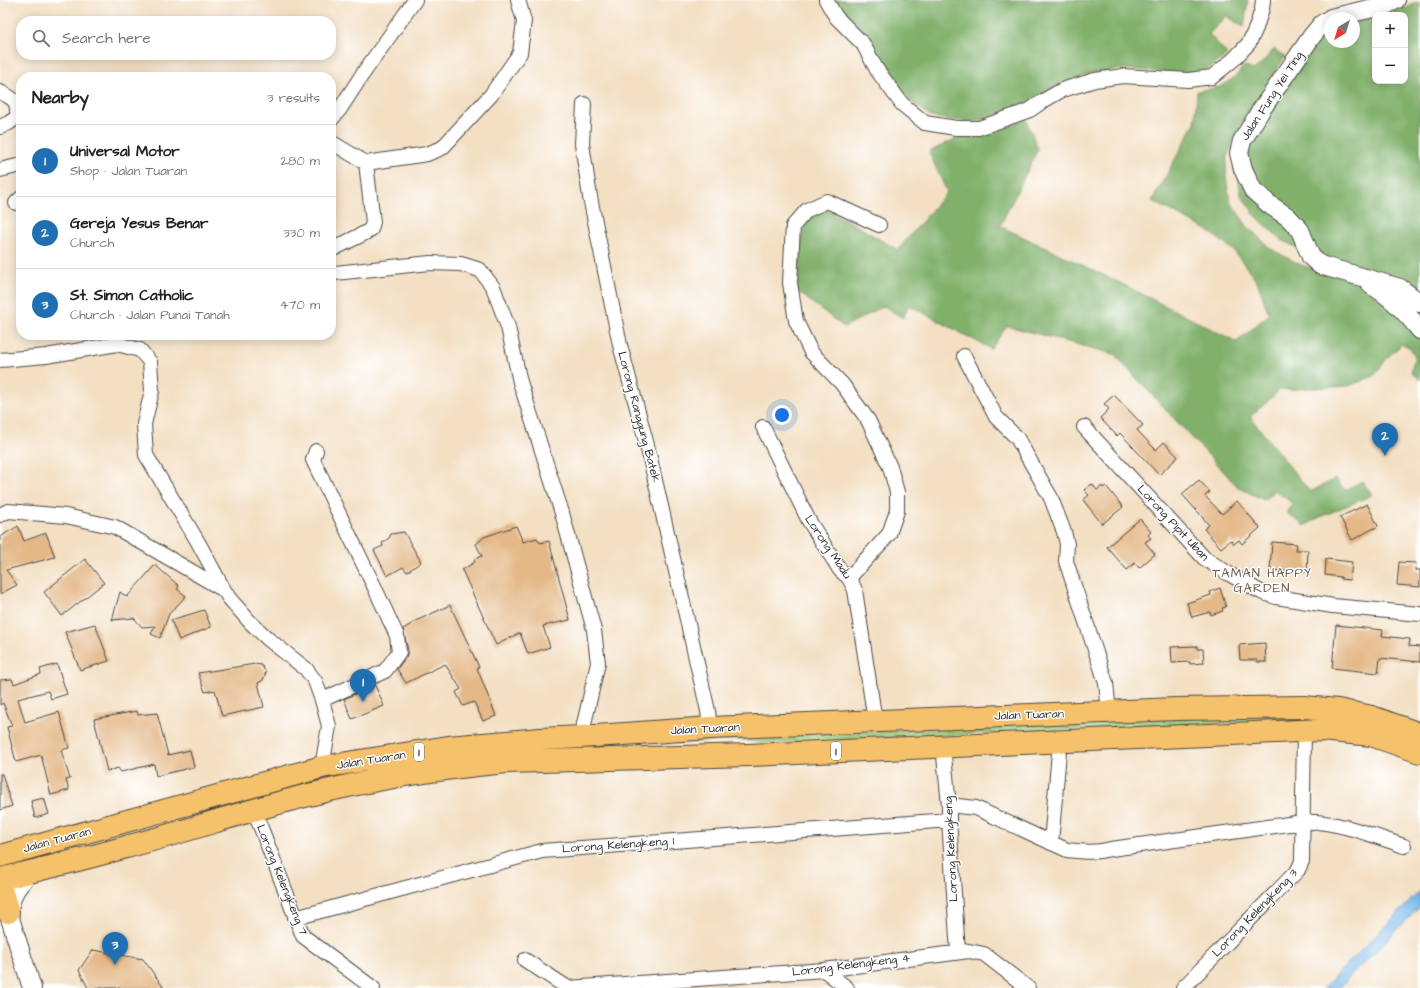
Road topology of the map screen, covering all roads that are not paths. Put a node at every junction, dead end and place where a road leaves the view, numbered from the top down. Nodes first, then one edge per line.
1 (415, 0) edge
2 (518, 0) edge
3 (826, 0) edge
4 (1263, 0) edge
5 (1396, 0) edge
6 (1356, 12) edge
7 (1324, 22) edge
8 (0, 92) edge
9 (16, 104) edge
10 (584, 104) dead end
11 (336, 114) edge
12 (16, 117) edge
13 (0, 127) edge
14 (336, 145) edge
15 (366, 163) junction
16 (16, 166) edge
17 (0, 170) edge
18 (879, 224) dead end
19 (336, 248) edge
20 (336, 274) edge
21 (1351, 274) junction
22 (1420, 303) edge
23 (1418, 323) edge
24 (964, 356) dead end
25 (0, 360) edge
26 (763, 427) dead end
27 (1084, 427) dead end
28 (316, 451) dead end
29 (0, 515) edge
30 (849, 578) junction
31 (224, 590) junction
32 (1420, 614) edge
33 (322, 700) junction
34 (1109, 712) junction
35 (875, 721) junction
36 (710, 728) junction
37 (678, 730) junction
38 (1304, 731) junction
39 (1420, 734) edge
40 (1371, 735) junction
41 (581, 737) junction
42 (1420, 740) edge
43 (1060, 741) junction
44 (943, 746) junction
45 (1420, 752) edge
46 (749, 755) junction
47 (322, 767) junction
48 (949, 805) junction
49 (254, 810) junction
50 (949, 820) junction
51 (1303, 822) junction
52 (1051, 843) junction
53 (1404, 846) dead end
54 (0, 856) edge
55 (36, 870) junction
56 (0, 879) edge
57 (0, 886) edge
58 (4, 912) edge
59 (295, 918) junction
60 (958, 952) junction
61 (525, 960) dead end
62 (824, 970) junction
63 (683, 984) edge
64 (22, 988) edge
65 (32, 988) edge
66 (373, 988) edge
67 (847, 988) edge
68 (1028, 988) edge
69 (1183, 988) edge

1 - 11 street
2 - 15 street
3 - 4 street
5 - 6 street, Jalan Fung Yei Ting
7 - 21 street, Jalan Fung Yei Ting
8 - 9 street
10 - 36 street, Lorong Ranggung Batek
12 - 13 street
14 - 15 street
15 - 19 street
16 - 17 street
18 - 30 street
20 - 41 street
21 - 22 street, Jalan Fung Yei Ting
21 - 23 street, Jalan Fung Yei Ting
24 - 34 street
25 - 31 street
26 - 30 street, Lorong Madu
27 - 32 street, Lorong Pipit Uban
28 - 33 street
29 - 31 street
30 - 35 street, Lorong Madu
31 - 33 street
33 - 47 street
34 - 35 main road, Jalan Tuaran / 1
34 - 39 main road, Jalan Tuaran / 1
35 - 36 main road, Jalan Tuaran / 1
36 - 37 main road, Jalan Tuaran / 1
37 - 41 main road, Jalan Tuaran / 1
37 - 46 main road
38 - 40 main road, Jalan Tuaran / 1
38 - 43 main road, Jalan Tuaran / 1
38 - 51 street, Lorong Kelengkeng 3
40 - 42 main road
40 - 45 main road, Jalan Tuaran / 1
41 - 47 main road, Jalan Tuaran / 1
43 - 44 main road, Jalan Tuaran / 1
43 - 52 street
44 - 46 main road, Jalan Tuaran / 1
44 - 48 street, Lorong Kelengkeng
46 - 49 main road, Jalan Tuaran / 1
47 - 54 main road, Jalan Tuaran / 1
48 - 50 street, Lorong Kelengkeng
48 - 52 street
49 - 55 main road, Jalan Tuaran / 1
49 - 59 street, Lorong Kelengkeng 7
50 - 59 street, Lorong Kelengkeng 1
50 - 60 street, Lorong Kelengkeng
51 - 52 street
51 - 53 street
51 - 69 street, Lorong Kelengkeng 3
55 - 56 main road, Jalan Tuaran / 1
55 - 58 street
57 - 58 main road
58 - 64 street
58 - 65 street
59 - 66 street, Lorong Kelengkeng 7
60 - 62 street, Lorong Kelengkeng 4
60 - 68 street, Lorong Kelengkeng 4
61 - 63 street, Lorong Kelengkeng 4
62 - 63 street, Lorong Kelengkeng 4
62 - 67 street

